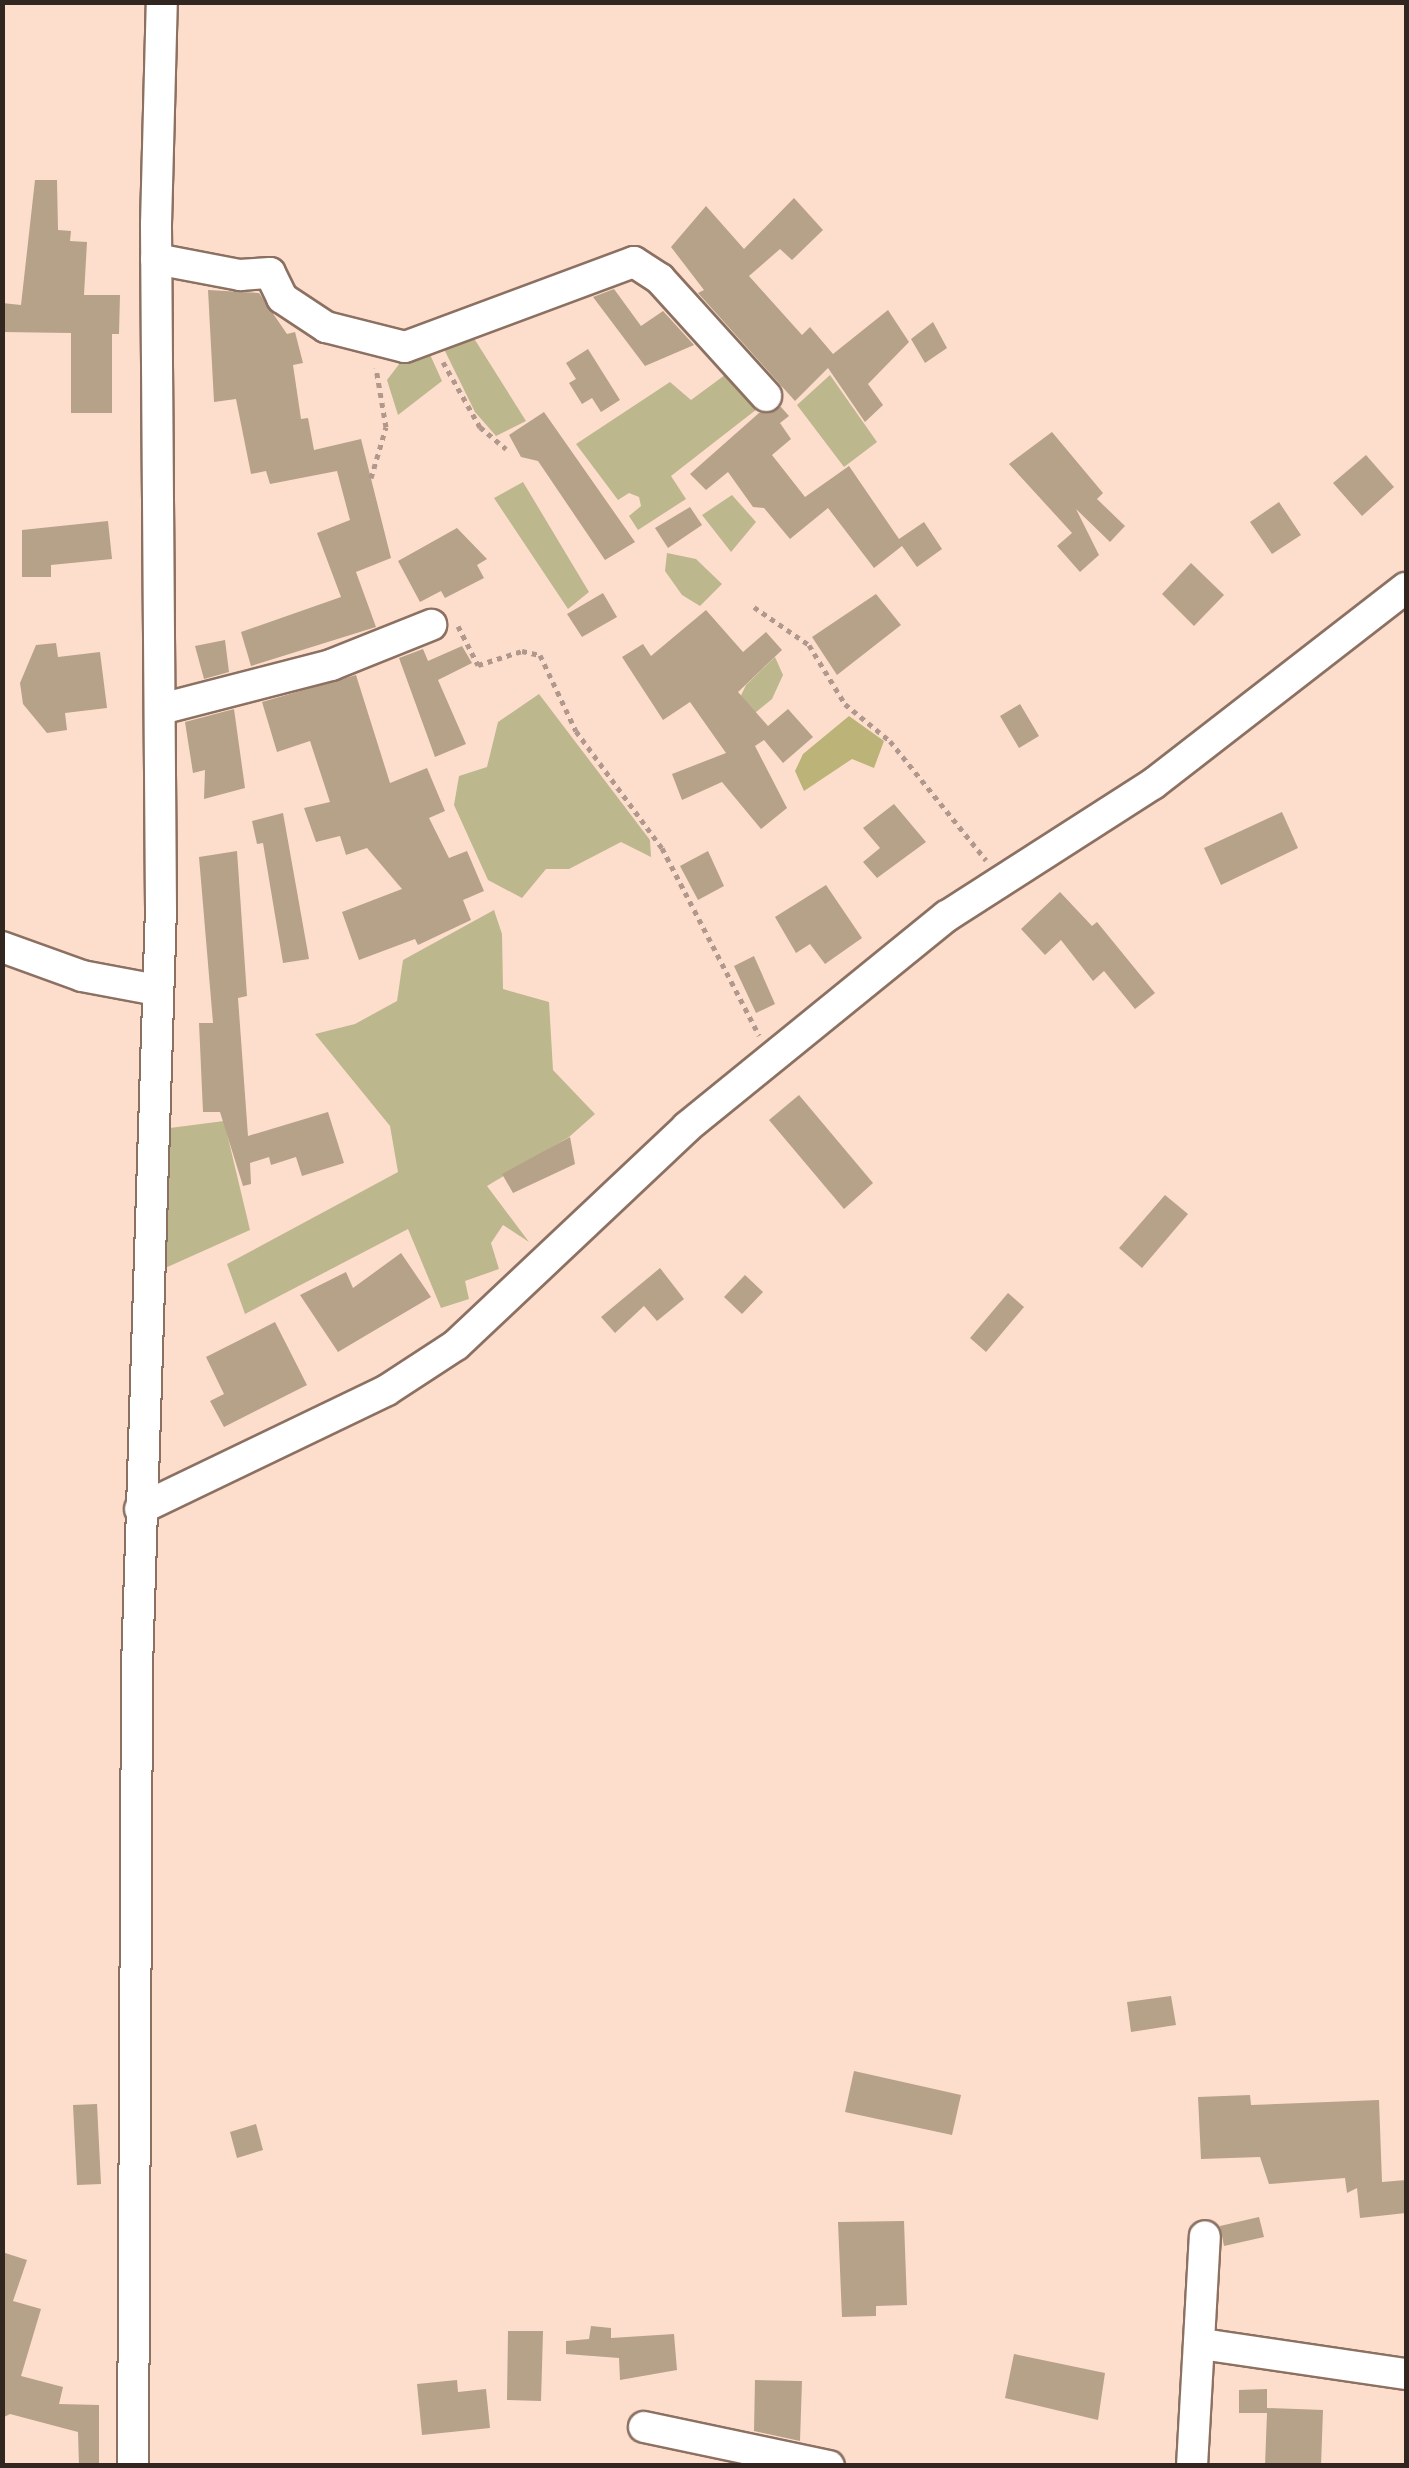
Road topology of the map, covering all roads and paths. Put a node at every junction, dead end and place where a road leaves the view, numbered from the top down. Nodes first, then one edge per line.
1 (162, 2) edge
2 (156, 259) junction
3 (360, 339) junction
4 (432, 342) junction
5 (766, 396) dead end
6 (506, 449) dead end
7 (371, 478) dead end
8 (1406, 588) edge
9 (754, 606) dead end
10 (432, 625) joint
11 (162, 709) junction
12 (1004, 881) junction
13 (2, 947) edge
14 (157, 990) junction
15 (778, 1056) junction
16 (140, 1509) junction
17 (1205, 2236) dead end
18 (1202, 2344) junction
19 (1406, 2374) edge
20 (644, 2427) dead end
21 (133, 2466) edge
22 (828, 2466) edge
23 (1192, 2466) edge

1 - 2 street
2 - 3 street
2 - 11 street
3 - 4 street
3 - 7 path
4 - 5 street
4 - 6 path
8 - 12 street
9 - 12 path
10 - 11 street
10 - 15 path
11 - 14 street
12 - 15 street
13 - 14 street
14 - 16 street
15 - 16 street
16 - 21 street
17 - 18 street
18 - 19 street
18 - 23 street
20 - 22 street

